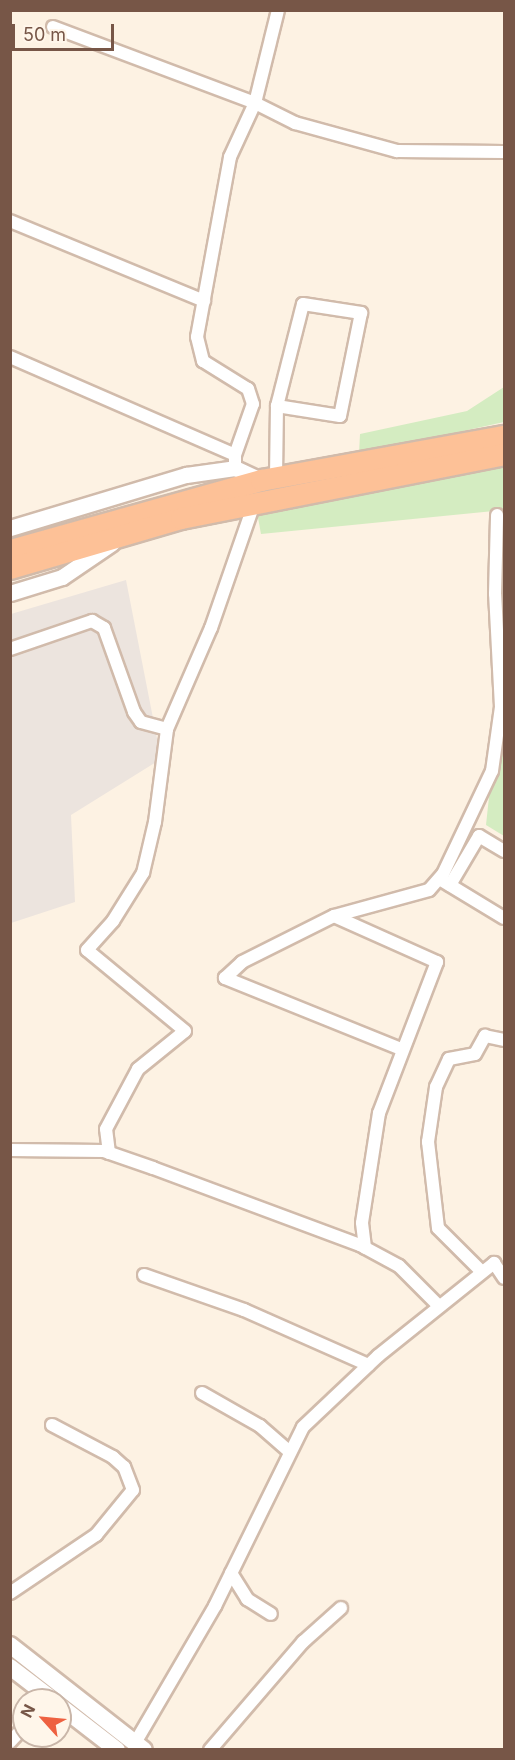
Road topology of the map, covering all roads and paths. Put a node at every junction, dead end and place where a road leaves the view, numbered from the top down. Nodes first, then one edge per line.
1 (278, 10) edge
2 (53, 27) dead end
3 (255, 103) junction
4 (504, 152) edge
5 (10, 220) edge
6 (204, 301) junction
7 (10, 357) edge
8 (277, 405) junction
9 (504, 436) edge
10 (504, 454) edge
11 (235, 461) junction
12 (268, 478) junction
13 (255, 501) junction
14 (497, 515) dead end
15 (10, 528) edge
16 (125, 535) junction
17 (10, 550) edge
18 (10, 568) edge
19 (10, 593) edge
20 (10, 650) edge
21 (167, 729) junction
22 (504, 851) edge
23 (445, 881) junction
24 (334, 916) junction
25 (504, 918) edge
26 (504, 1040) edge
27 (401, 1049) junction
28 (10, 1150) edge
29 (110, 1153) junction
30 (365, 1248) junction
31 (482, 1272) junction
32 (144, 1275) dead end
33 (504, 1278) edge
34 (438, 1305) junction
35 (368, 1365) junction
36 (202, 1393) dead end
37 (52, 1425) dead end
38 (289, 1450) junction
39 (231, 1573) junction
40 (10, 1593) edge
41 (341, 1608) dead end
42 (271, 1614) dead end
43 (10, 1645) edge
44 (10, 1667) edge
45 (61, 1684) junction
46 (37, 1688) edge
47 (59, 1688) edge
48 (72, 1715) edge
49 (140, 1746) edge
50 (117, 1749) edge
51 (210, 1749) edge

1 - 3 street
2 - 3 street
3 - 4 street
3 - 6 street
5 - 6 street
6 - 11 street
7 - 11 street
8 - 8 street
8 - 12 street
9 - 12 highway
10 - 13 highway
11 - 12 street
11 - 15 street
12 - 17 highway
13 - 16 highway
13 - 21 street
14 - 23 street
16 - 18 highway
16 - 19 street
20 - 21 street
21 - 29 street
22 - 23 street
23 - 24 street
23 - 25 street
24 - 27 street
24 - 27 street
26 - 31 street
27 - 30 street
28 - 29 street
29 - 30 street
30 - 34 street
31 - 33 street
31 - 34 street
32 - 35 street
34 - 35 street
35 - 38 street
36 - 38 street
37 - 40 street
38 - 39 street
39 - 42 street
39 - 49 street
41 - 51 street
43 - 45 main road
44 - 46 main road
45 - 47 street
45 - 49 main road
48 - 50 main road

